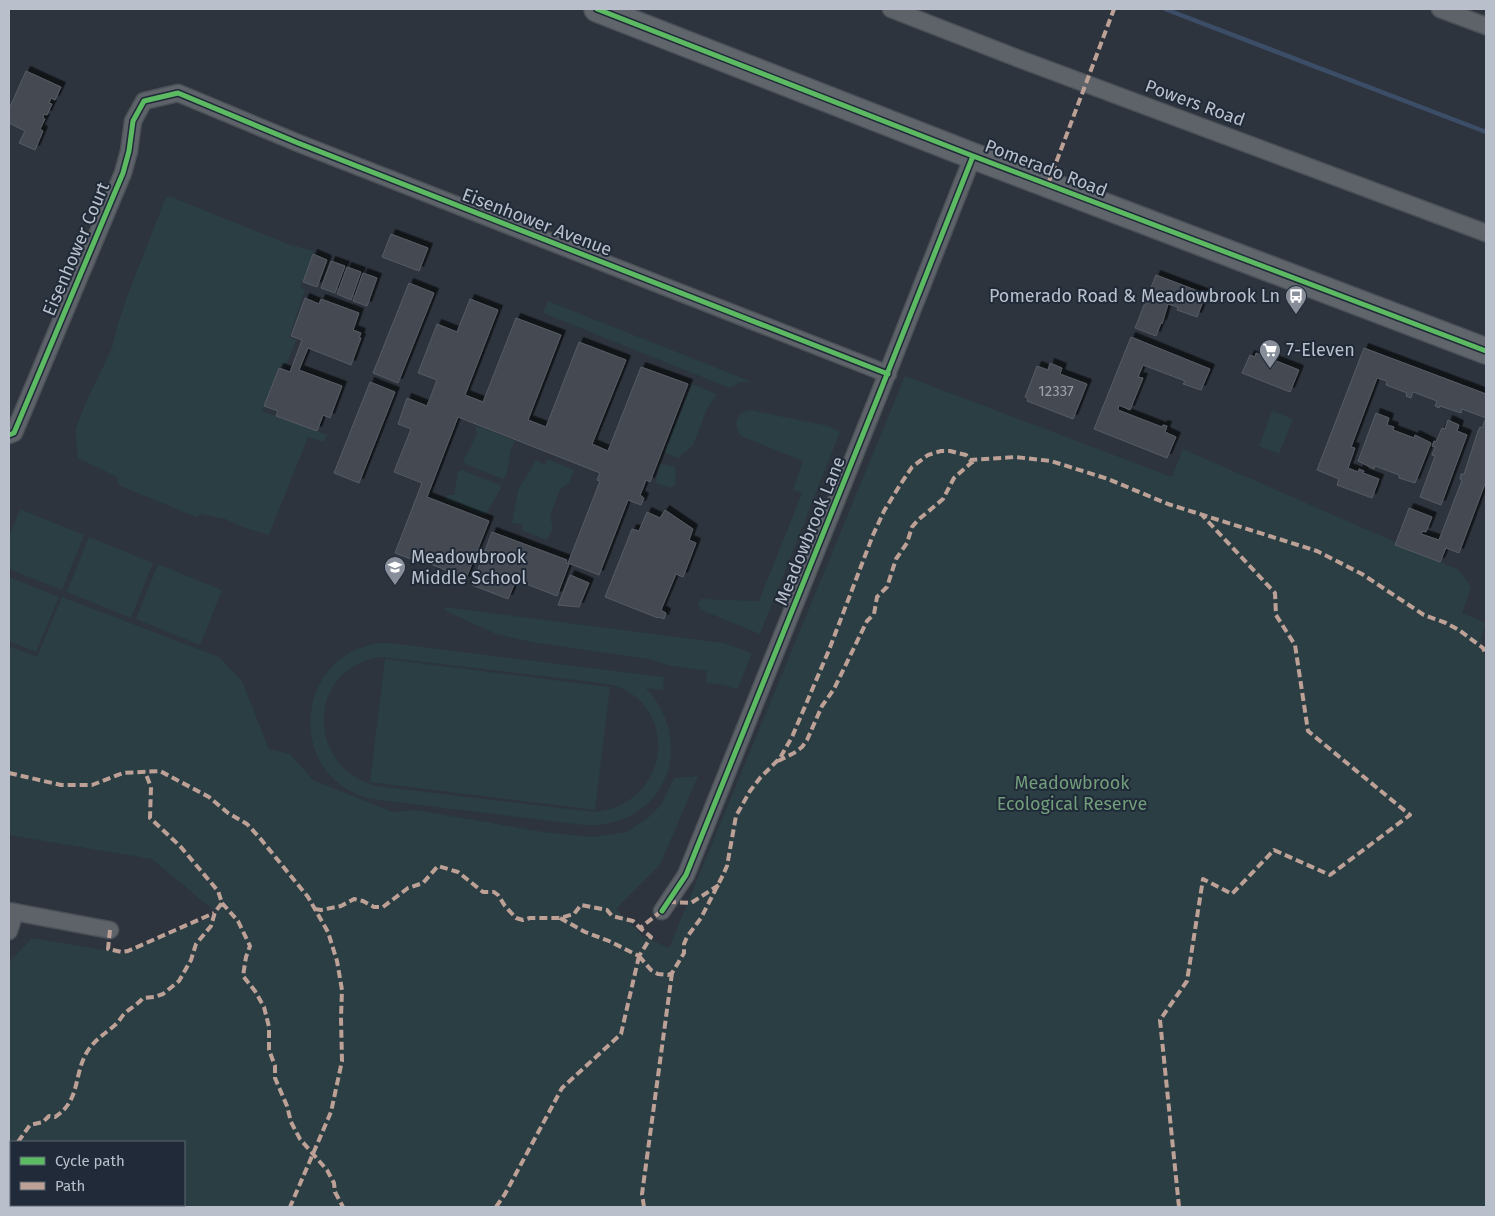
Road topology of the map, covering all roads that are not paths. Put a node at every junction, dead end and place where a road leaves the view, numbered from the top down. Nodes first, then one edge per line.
1 (596, 9) edge
2 (891, 9) edge
3 (1440, 9) edge
4 (1486, 26) edge
5 (178, 93) joint
6 (973, 156) junction
7 (1486, 233) edge
8 (1486, 350) edge
9 (888, 374) junction
10 (9, 435) edge
11 (662, 911) dead end
12 (12, 912) edge
13 (110, 930) dead end
14 (9, 931) edge

1 - 6 main road, Pomerado Road
2 - 7 street, Powers Road
3 - 4 street
5 - 9 street, Eisenhower Avenue
5 - 10 street, Eisenhower Court
6 - 8 main road, Pomerado Road
6 - 9 street, Meadowbrook Lane
9 - 11 street, Meadowbrook Lane
12 - 13 street
12 - 14 street

